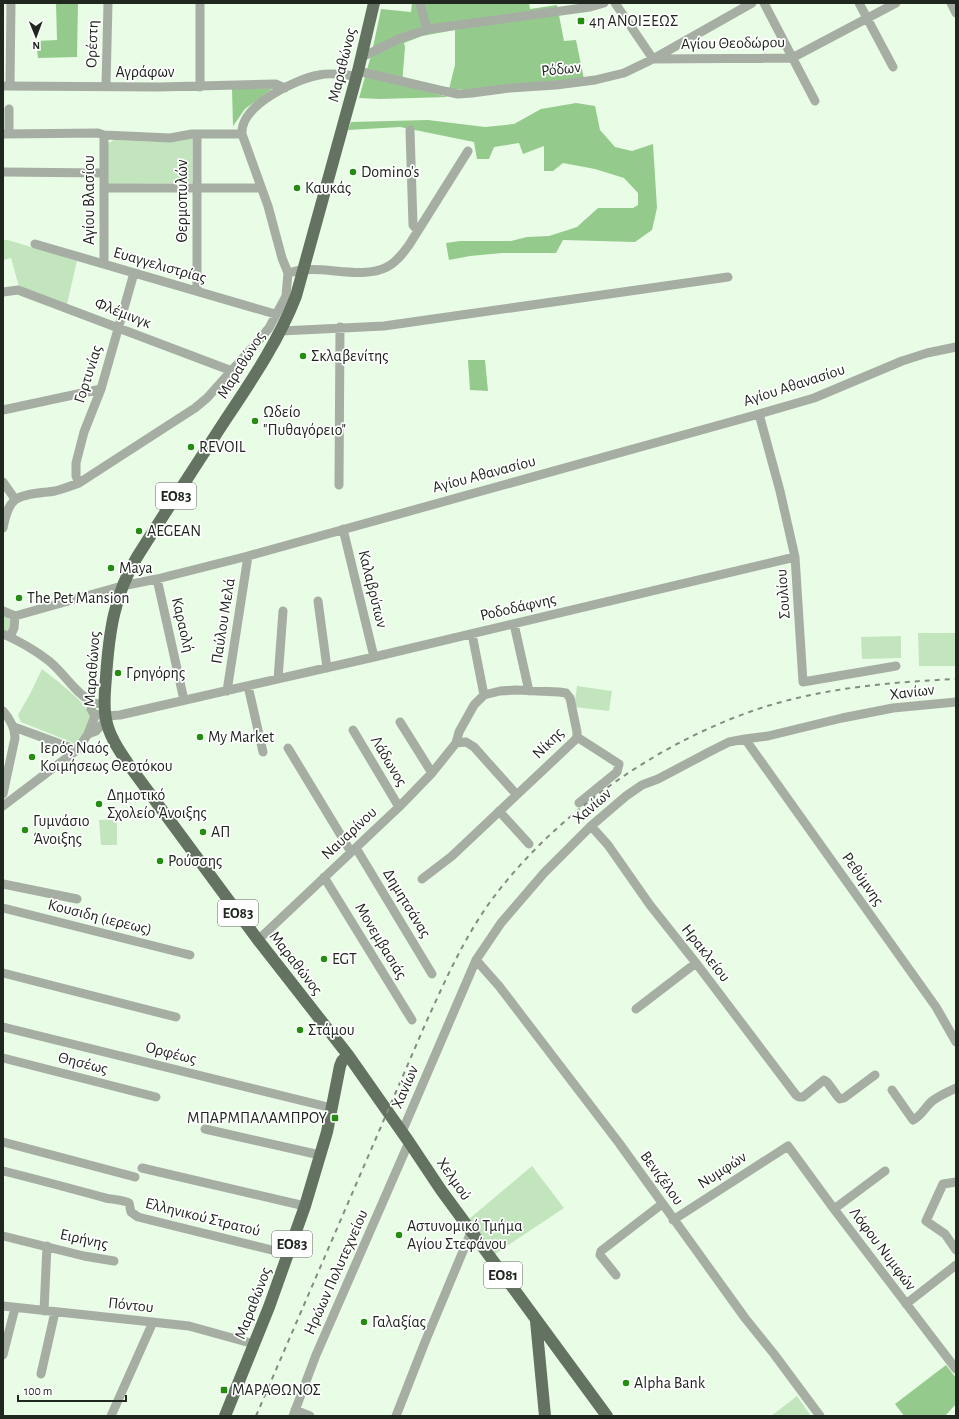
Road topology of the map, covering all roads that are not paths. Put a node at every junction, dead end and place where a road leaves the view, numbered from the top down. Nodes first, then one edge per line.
1 (11, 3) edge
2 (108, 3) edge
3 (200, 3) edge
4 (374, 3) edge
5 (420, 3) edge
6 (604, 3) edge
7 (615, 3) edge
8 (752, 3) edge
9 (764, 3) edge
10 (858, 3) edge
11 (896, 3) edge
12 (951, 3) edge
13 (956, 13) edge
14 (867, 18) junction
15 (429, 28) junction
16 (362, 57) junction
17 (792, 58) junction
18 (653, 59) junction
19 (893, 67) dead end
20 (357, 74) junction
21 (7, 86) edge
22 (106, 86) junction
23 (200, 87) junction
24 (285, 88) junction
25 (815, 101) dead end
26 (9, 109) dead end
27 (410, 130) dead end
28 (6, 134) edge
29 (198, 134) junction
30 (242, 134) junction
31 (104, 135) junction
32 (468, 151) dead end
33 (3, 172) edge
34 (104, 173) junction
35 (104, 188) junction
36 (198, 188) junction
37 (260, 188) junction
38 (417, 230) junction
39 (35, 244) dead end
40 (104, 264) junction
41 (303, 270) junction
42 (134, 273) junction
43 (288, 273) junction
44 (728, 277) dead end
45 (3, 292) edge
46 (198, 292) junction
47 (275, 314) junction
48 (340, 327) junction
49 (119, 328) junction
50 (281, 330) junction
51 (956, 347) edge
52 (232, 371) junction
53 (101, 389) junction
54 (3, 410) edge
55 (759, 414) junction
56 (3, 482) edge
57 (79, 483) junction
58 (339, 485) dead end
59 (15, 499) junction
60 (3, 527) edge
61 (344, 529) junction
62 (248, 556) junction
63 (795, 557) junction
64 (157, 579) junction
65 (122, 586) junction
66 (318, 600) dead end
67 (3, 611) edge
68 (283, 611) dead end
69 (15, 616) junction
70 (514, 624) junction
71 (472, 634) junction
72 (7, 636) edge
73 (374, 657) junction
74 (896, 666) dead end
75 (327, 668) junction
76 (278, 679) junction
77 (248, 686) junction
78 (529, 690) junction
79 (227, 691) junction
80 (82, 695) junction
81 (484, 695) junction
82 (184, 700) junction
83 (956, 702) edge
84 (104, 704) junction
85 (3, 711) edge
86 (102, 717) junction
87 (400, 722) dead end
88 (14, 727) junction
89 (353, 730) dead end
90 (578, 737) junction
91 (745, 739) junction
92 (456, 743) junction
93 (288, 748) dead end
94 (77, 750) junction
95 (263, 752) dead end
96 (432, 774) junction
97 (3, 794) edge
98 (516, 794) junction
99 (579, 803) dead end
100 (3, 806) edge
101 (399, 807) junction
102 (499, 812) junction
103 (591, 826) junction
104 (529, 844) dead end
105 (354, 850) junction
106 (324, 877) junction
107 (422, 879) dead end
108 (3, 884) edge
109 (77, 899) dead end
110 (3, 908) edge
111 (258, 940) junction
112 (190, 955) dead end
113 (476, 960) junction
114 (696, 963) junction
115 (3, 973) edge
116 (432, 974) dead end
117 (636, 1009) dead end
118 (176, 1017) dead end
119 (412, 1020) dead end
120 (3, 1027) edge
121 (955, 1040) edge
122 (348, 1055) junction
123 (3, 1058) edge
124 (875, 1075) dead end
125 (956, 1088) edge
126 (892, 1090) dead end
127 (156, 1098) dead end
128 (332, 1108) junction
129 (205, 1129) dead end
130 (402, 1132) junction
131 (3, 1142) edge
132 (788, 1146) joint
133 (320, 1155) junction
134 (142, 1168) dead end
135 (3, 1171) edge
136 (885, 1171) dead end
137 (135, 1177) dead end
138 (956, 1182) edge
139 (662, 1204) junction
140 (305, 1206) junction
141 (834, 1209) junction
142 (674, 1220) junction
143 (471, 1232) junction
144 (3, 1236) edge
145 (47, 1246) junction
146 (956, 1250) edge
147 (288, 1254) junction
148 (114, 1261) dead end
149 (956, 1265) edge
150 (616, 1275) dead end
151 (906, 1304) junction
152 (3, 1306) edge
153 (15, 1308) junction
154 (44, 1311) junction
155 (55, 1312) junction
156 (535, 1319) junction
157 (154, 1322) junction
158 (254, 1344) junction
159 (3, 1355) edge
160 (956, 1369) edge
161 (41, 1374) dead end
162 (294, 1413) edge
163 (111, 1416) edge
164 (225, 1416) edge
165 (310, 1416) edge
166 (396, 1416) edge
167 (545, 1416) edge
168 (607, 1416) edge
169 (820, 1416) edge

1 - 21 street
2 - 22 street, Ορέστη
3 - 23 street
4 - 16 main road, Μαραθώνος / ΕΟ83
5 - 15 street
6 - 15 street
7 - 18 street
8 - 18 street, Ρόδων
9 - 17 street
10 - 14 street
11 - 14 street, Αγίου Θεοδώρου
12 - 13 street
14 - 17 street, Αγίου Θεοδώρου
14 - 19 street
15 - 16 street
16 - 20 main road, Μαραθώνος / ΕΟ83
17 - 18 street, Αγίου Θεοδώρου
17 - 25 street
18 - 20 street, Ρόδων
20 - 24 street, Ρόδων
20 - 41 main road, Μαραθώνος / ΕΟ83
21 - 22 street, Αγράφων
22 - 23 street, Αγράφων
23 - 24 street, Αγράφων
24 - 30 street, Ρόδων
26 - 28 street
27 - 38 street
28 - 31 street
29 - 30 street
29 - 31 street
29 - 36 street, Θερμοπυλών
30 - 37 street
31 - 34 street, Αγίου Βλασίου
32 - 38 street
33 - 34 street
34 - 35 street, Αγίου Βλασίου
35 - 36 street
35 - 40 street, Αγίου Βλασίου
36 - 37 street
36 - 46 street, Θερμοπυλών
37 - 43 street
38 - 41 street
39 - 40 street, Ευαγγελιστρίας
40 - 42 street, Ευαγγελιστρίας
41 - 43 street
41 - 50 main road, Μαραθώνος / ΕΟ83
42 - 46 street, Ευαγγελιστρίας
42 - 49 street, Γορτυνίας
43 - 47 street
44 - 48 street
45 - 49 street, Φλέμινγκ
46 - 47 street, Ευαγγελιστρίας
47 - 52 street
48 - 50 street
48 - 58 street
49 - 52 street, Φλέμινγκ
49 - 53 street, Γορτυνίας
50 - 65 main road, Μαραθώνος / ΕΟ83
51 - 55 street, Αγίου Αθανασίου
52 - 57 street
53 - 54 street
53 - 57 street, Γορτυνίας
55 - 61 street, Αγίου Αθανασίου
55 - 63 street, Σουλίου
56 - 59 street
57 - 59 street
59 - 60 street
61 - 62 street, Αγίου Αθανασίου
61 - 73 street, Καλαβρύτων
62 - 64 street, Αγίου Αθανασίου
62 - 79 street, Παύλου Μελά
63 - 70 street, Ροδοδάφνης
63 - 74 street, Σουλίου
64 - 65 street, Αγίου Αθανασίου
64 - 82 street, Καραολή
65 - 69 street, Αγίου Αθανασίου
65 - 84 main road, Μαραθώνος / ΕΟ83
66 - 75 street
67 - 69 street
68 - 76 street
69 - 72 street
70 - 71 street, Ροδοδάφνης
70 - 78 street
71 - 73 street, Ροδοδάφνης
71 - 81 street
72 - 80 street
73 - 75 street, Ροδοδάφνης
75 - 76 street, Ροδοδάφνης
76 - 77 street, Ροδοδάφνης
77 - 79 street, Ροδοδάφνης
77 - 95 street
78 - 81 street, Νίκης
78 - 90 street, Νίκης
79 - 82 street, Ροδοδάφνης
80 - 84 street
80 - 86 street
81 - 92 street
82 - 86 street, Ροδοδάφνης
83 - 91 street, Χανίων
84 - 86 main road, Μαραθώνος / ΕΟ83
85 - 88 street
86 - 94 street
86 - 111 main road, Μαραθώνος / ΕΟ83
87 - 96 street
88 - 94 street
88 - 97 street
89 - 101 street, Λάδωνος
90 - 98 street, Νίκης
90 - 99 street
91 - 103 street, Χανίων
91 - 121 street, Ρεθύμνης
92 - 96 street, Ναυαρίνου
92 - 98 street
93 - 105 street, Δημητσάνας
94 - 100 street
96 - 101 street, Ναυαρίνου
98 - 102 street, Νίκης
101 - 105 street, Ναυαρίνου
102 - 104 street
102 - 107 street, Νίκης
103 - 113 street, Χανίων
103 - 114 street, Ηρακλείου
105 - 106 street, Ναυαρίνου
105 - 116 street, Δημητσάνας
106 - 111 street, Ναυαρίνου
106 - 119 street, Μονεμβασιάς
108 - 109 street
110 - 112 street, Κουσιδη (ιερεως)
111 - 122 main road, Μαραθώνος / ΕΟ83
113 - 130 street, Χανίων
113 - 139 street, Βενιζέλου
114 - 117 street
114 - 124 street, Ηρακλείου
115 - 118 street
120 - 128 street, Ορφέως
122 - 128 main road, Μαραθώνος / ΕΟ83
122 - 130 main road, Χελμού / ΕΟ81
123 - 127 street, Θησέως
125 - 126 street
128 - 133 main road, Μαραθώνος / ΕΟ83
129 - 133 street
130 - 143 main road, Χελμού / ΕΟ81
130 - 162 street, Ηρώων Πολυτεχνείου
131 - 137 street
132 - 141 street, Λόφου Νυμφών
132 - 142 street, Νυμφών
133 - 140 main road, Μαραθώνος / ΕΟ83
134 - 140 street
135 - 147 street, Ελληνικού Στρατού
136 - 141 street
138 - 146 street
139 - 142 street, Βενιζέλου
139 - 150 street
140 - 147 main road, Μαραθώνος / ΕΟ83
141 - 151 street, Λόφου Νυμφών
142 - 169 street, Βενιζέλου
143 - 156 main road, Χελμού / ΕΟ81
143 - 166 street
144 - 145 street, Ειρήνης
145 - 148 street, Ειρήνης
145 - 154 street, Ειρήνης
147 - 158 main road, Μαραθώνος / ΕΟ83
149 - 151 street
151 - 160 street, Λόφου Νυμφών
152 - 153 street, Πόντου
153 - 154 street, Πόντου
153 - 159 street
154 - 155 street, Πόντου
155 - 157 street, Πόντου
155 - 161 street
156 - 167 main road
156 - 168 main road, Χελμού
157 - 158 street, Πόντου
157 - 163 street
158 - 164 main road, Μαραθώνος / ΕΟ83
162 - 165 street

